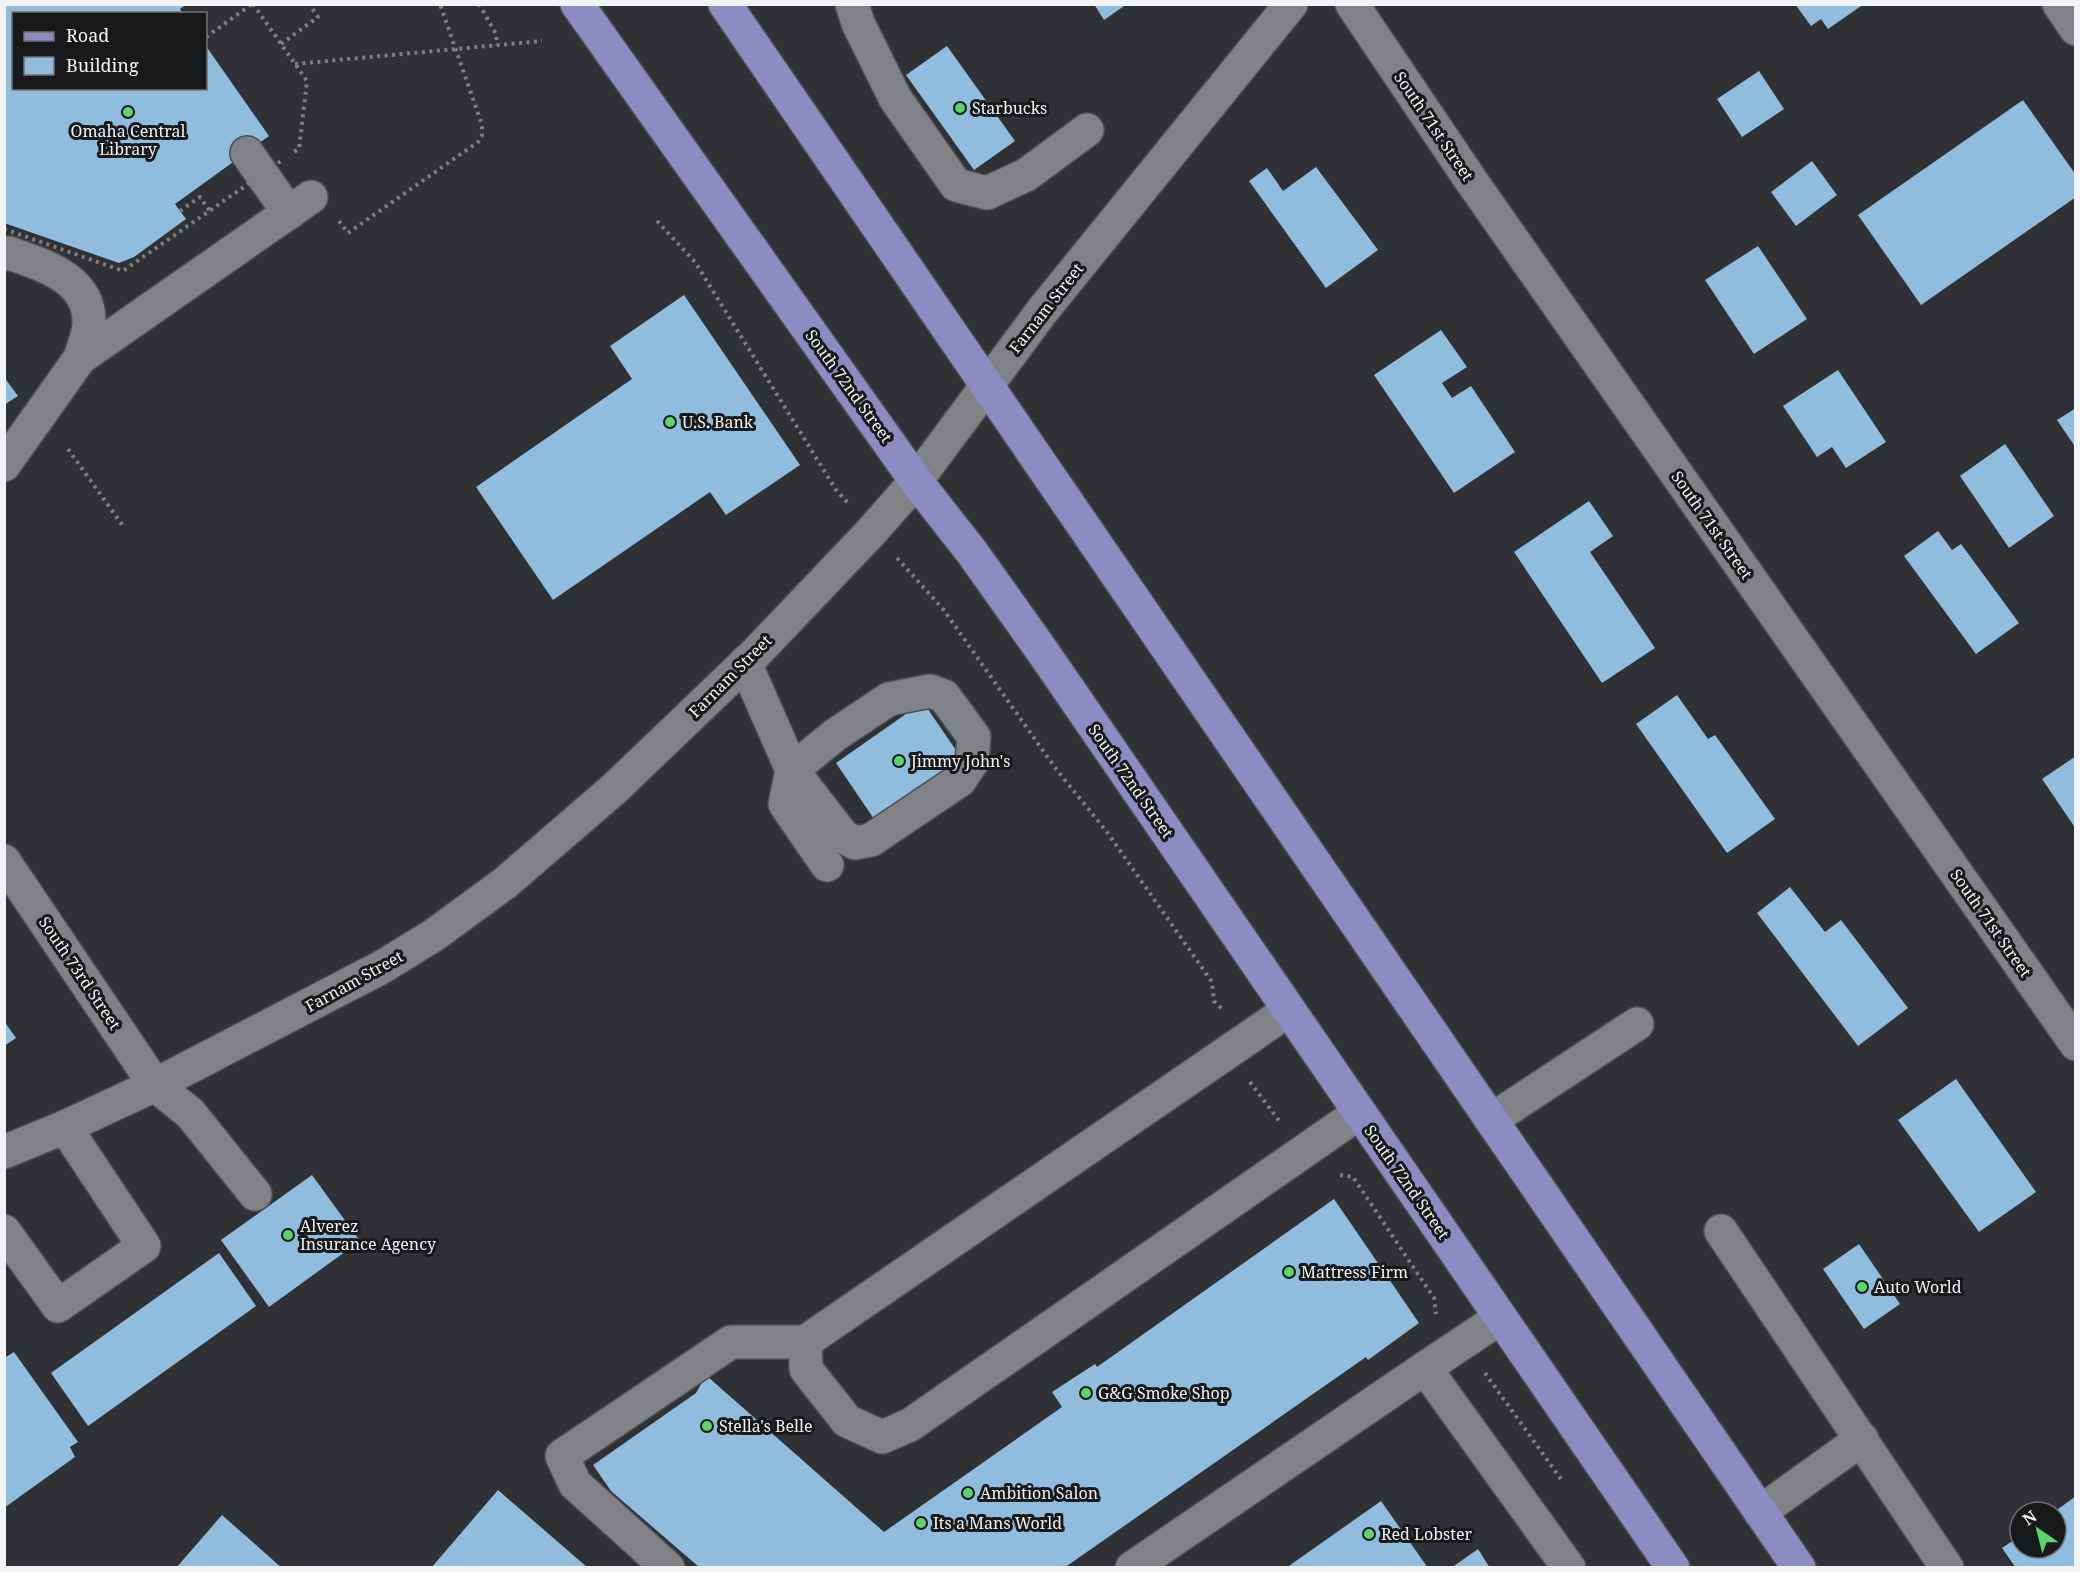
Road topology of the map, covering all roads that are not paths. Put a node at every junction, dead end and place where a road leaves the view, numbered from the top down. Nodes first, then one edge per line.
1 (577, 4) edge
2 (725, 4) edge
3 (852, 4) edge
4 (1291, 4) edge
5 (1352, 4) edge
6 (2059, 4) edge
7 (2076, 29) edge
8 (1087, 130) dead end
9 (247, 153) dead end
10 (4, 254) edge
11 (80, 358) junction
12 (984, 386) junction
13 (4, 465) edge
14 (916, 481) junction
15 (745, 663) junction
16 (792, 771) junction
17 (4, 861) edge
18 (827, 865) dead end
19 (1289, 1010) junction
20 (1637, 1024) dead end
21 (2076, 1044) edge
22 (155, 1085) junction
23 (1359, 1113) junction
24 (1491, 1120) junction
25 (65, 1127) junction
26 (4, 1152) edge
27 (255, 1194) dead end
28 (4, 1231) edge
29 (1721, 1231) dead end
30 (1500, 1318) junction
31 (805, 1342) junction
32 (1425, 1368) junction
33 (1862, 1439) junction
34 (1760, 1512) junction
35 (1149, 1563) edge
36 (668, 1568) edge
37 (1569, 1568) edge
38 (1672, 1568) edge
39 (1799, 1568) edge
40 (1947, 1568) edge

1 - 14 main road, South 72nd Street
2 - 12 main road
3 - 8 street
4 - 12 street, Farnam Street
5 - 21 street, South 71st Street
6 - 7 street
9 - 11 street
10 - 11 street
11 - 13 street
12 - 14 street, Farnam Street
12 - 24 main road
14 - 15 street, Farnam Street
14 - 19 main road, South 72nd Street
15 - 16 street
15 - 22 street, Farnam Street
16 - 16 street
16 - 18 street
17 - 22 street, South 73rd Street
19 - 23 main road, South 72nd Street
19 - 31 street
20 - 24 street
22 - 25 street, Farnam Street
22 - 27 street, South 73rd Street
23 - 30 main road, South 72nd Street
23 - 31 street
24 - 34 main road
25 - 26 street, Farnam Street
25 - 28 street
29 - 33 street
30 - 32 street
30 - 38 main road, South 72nd Street
31 - 36 street
32 - 35 street
32 - 37 street
33 - 34 street
33 - 40 street
34 - 39 main road

